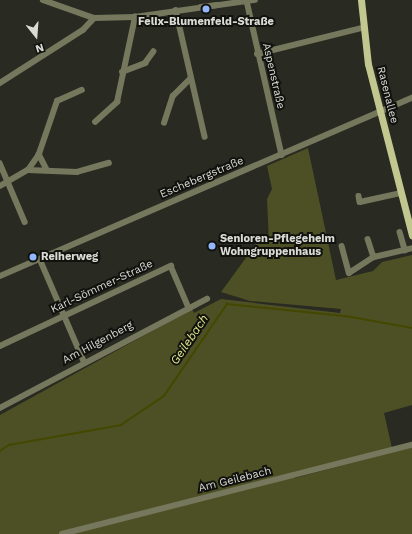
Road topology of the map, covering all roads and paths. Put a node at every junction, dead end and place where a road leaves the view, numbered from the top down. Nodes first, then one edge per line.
1 (43, 0) edge
2 (255, 0) edge
3 (361, 0) edge
4 (247, 1) junction
5 (176, 10) junction
6 (135, 17) junction
7 (94, 18) junction
8 (362, 28) junction
9 (153, 52) dead end
10 (257, 54) junction
11 (122, 72) junction
12 (191, 78) junction
13 (0, 83) edge
14 (82, 90) dead end
15 (412, 98) edge
16 (379, 113) junction
17 (95, 122) dead end
18 (164, 123) dead end
19 (205, 137) dead end
20 (39, 154) junction
21 (282, 155) junction
22 (0, 163) edge
23 (109, 163) dead end
24 (28, 170) junction
25 (47, 170) junction
26 (8, 182) junction
27 (0, 186) edge
28 (401, 193) junction
29 (359, 196) dead end
30 (25, 222) dead end
31 (400, 232) dead end
32 (412, 235) edge
33 (368, 239) dead end
34 (342, 246) dead end
35 (412, 248) edge
36 (405, 250) junction
37 (374, 258) junction
38 (40, 259) junction
39 (0, 276) edge
40 (207, 298) dead end
41 (189, 308) junction
42 (64, 316) junction
43 (0, 346) edge
44 (84, 361) junction
45 (0, 408) edge
46 (412, 445) edge
47 (62, 534) edge

1 - 7 street
2 - 4 street
3 - 8 main road, Rasenallee
4 - 5 street
4 - 10 street, Aspenstraße
5 - 6 street
5 - 12 street
6 - 7 street
6 - 11 street
7 - 13 street
8 - 10 street
8 - 16 main road, Rasenallee
9 - 11 street
10 - 21 street, Aspenstraße
11 - 17 street
12 - 18 street
12 - 19 street
14 - 20 street
15 - 16 street, Eschebergstraße
16 - 21 street, Eschebergstraße
16 - 28 main road, Rasenallee
20 - 24 street
20 - 25 street
21 - 38 street, Eschebergstraße
22 - 26 street
23 - 25 street
24 - 25 street
24 - 26 street
26 - 27 street
26 - 30 street
28 - 29 street
28 - 32 main road, Rasenallee
31 - 36 street
33 - 37 street
34 - 37 street
35 - 36 street
36 - 37 street
38 - 39 street, Eschebergstraße
38 - 42 street
40 - 41 street, Am Hilgenberg
41 - 42 street, Karl-Sömmer-Straße
41 - 44 street, Am Hilgenberg
42 - 43 street, Karl-Sömmer-Straße
42 - 44 street
44 - 45 street, Am Hilgenberg
46 - 47 street, Am Geilebach

